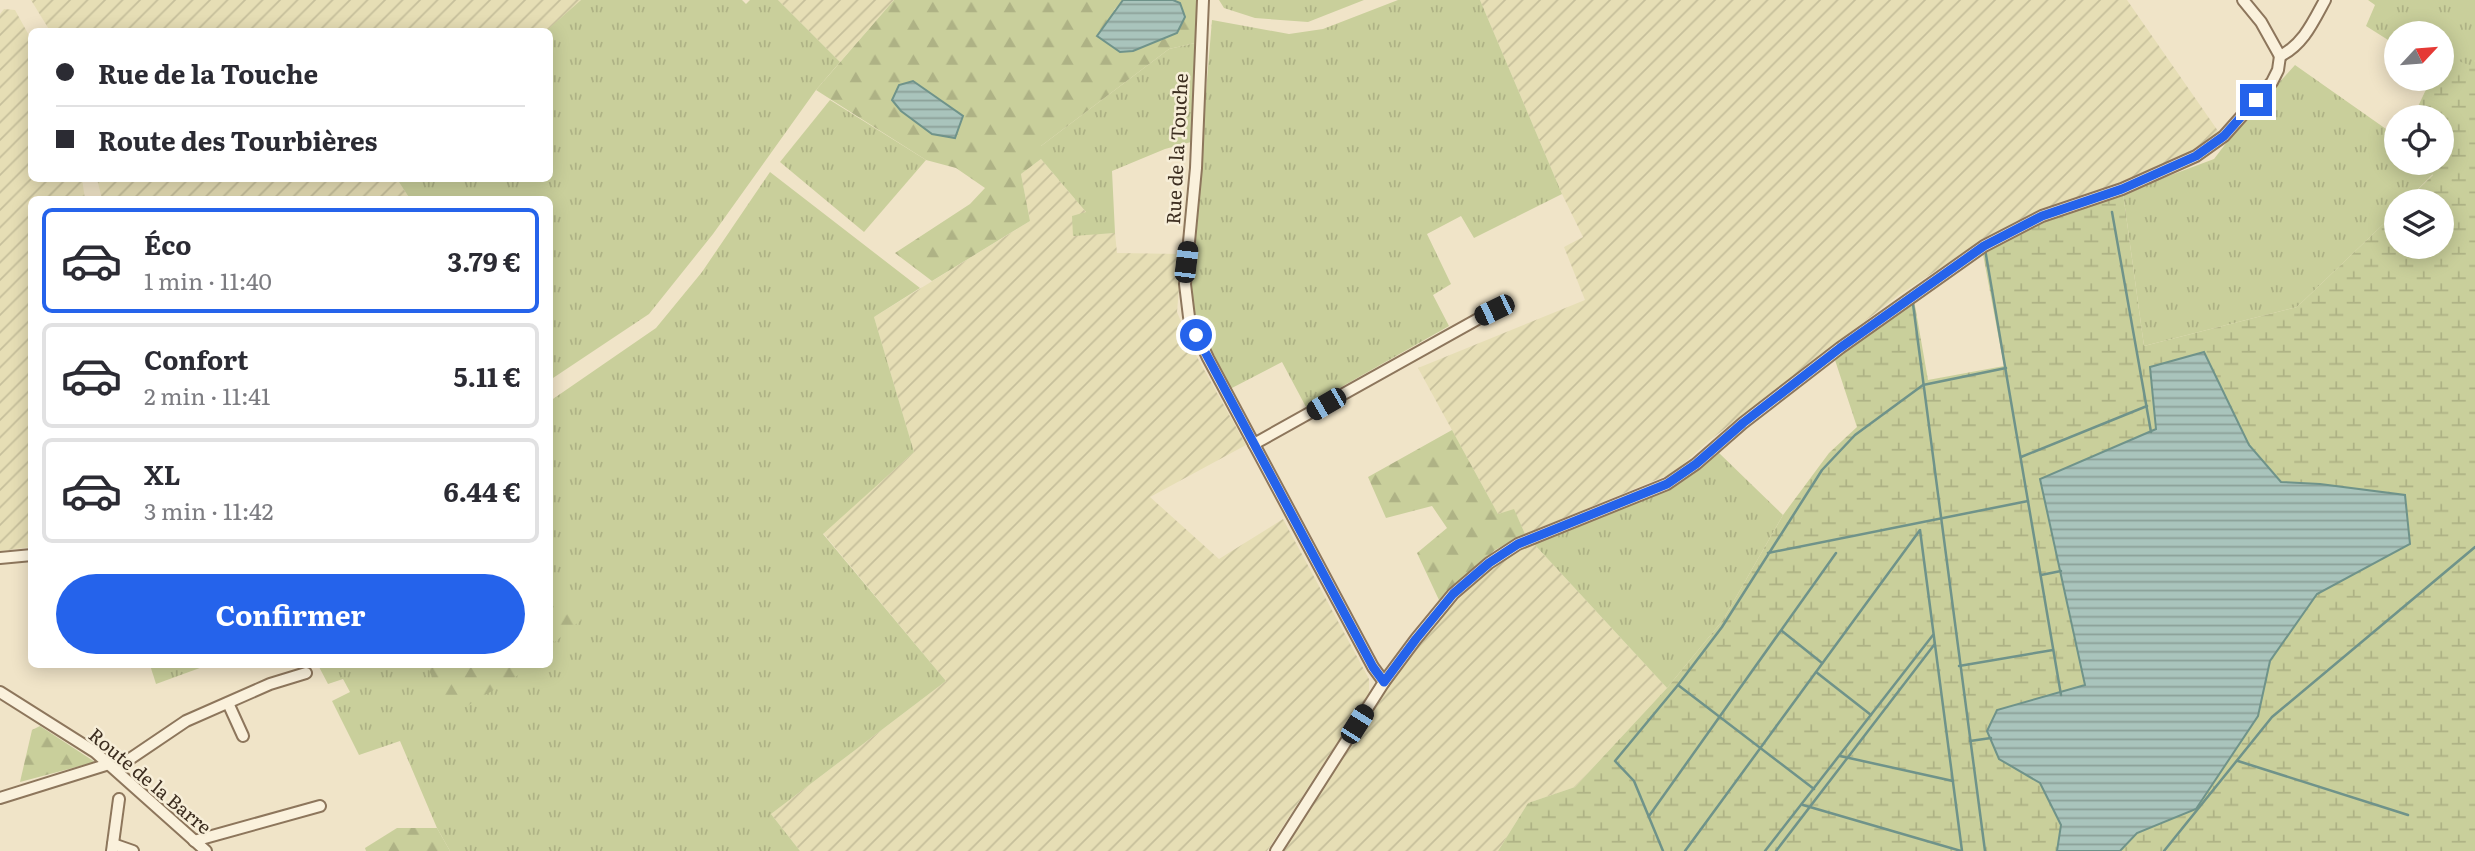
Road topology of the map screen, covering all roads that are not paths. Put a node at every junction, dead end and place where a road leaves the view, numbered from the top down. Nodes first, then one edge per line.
1 (2243, 0) edge
2 (2325, 0) edge
3 (1203, 4) edge
4 (2280, 56) junction
5 (1494, 310) dead end
6 (1254, 444) junction
7 (28, 555) edge
8 (0, 558) edge
9 (306, 673) dead end
10 (1384, 682) junction
11 (0, 692) edge
12 (228, 703) junction
13 (243, 736) dead end
14 (112, 767) junction
15 (0, 798) edge
16 (119, 799) dead end
17 (320, 806) dead end
18 (194, 841) junction
19 (113, 848) edge
20 (133, 851) edge
21 (206, 851) edge
22 (1276, 851) edge

1 - 4 street
2 - 4 street
3 - 6 street, Rue de la Touche
4 - 10 street
5 - 6 street
6 - 10 street, Rue de la Touche
7 - 8 street
9 - 12 street
10 - 22 street
11 - 14 street, Route de la Barre
12 - 13 street
12 - 14 street
14 - 15 street
14 - 18 street, Route de la Barre
16 - 19 street
17 - 18 street
18 - 21 street, Route de la Barre
19 - 20 street

